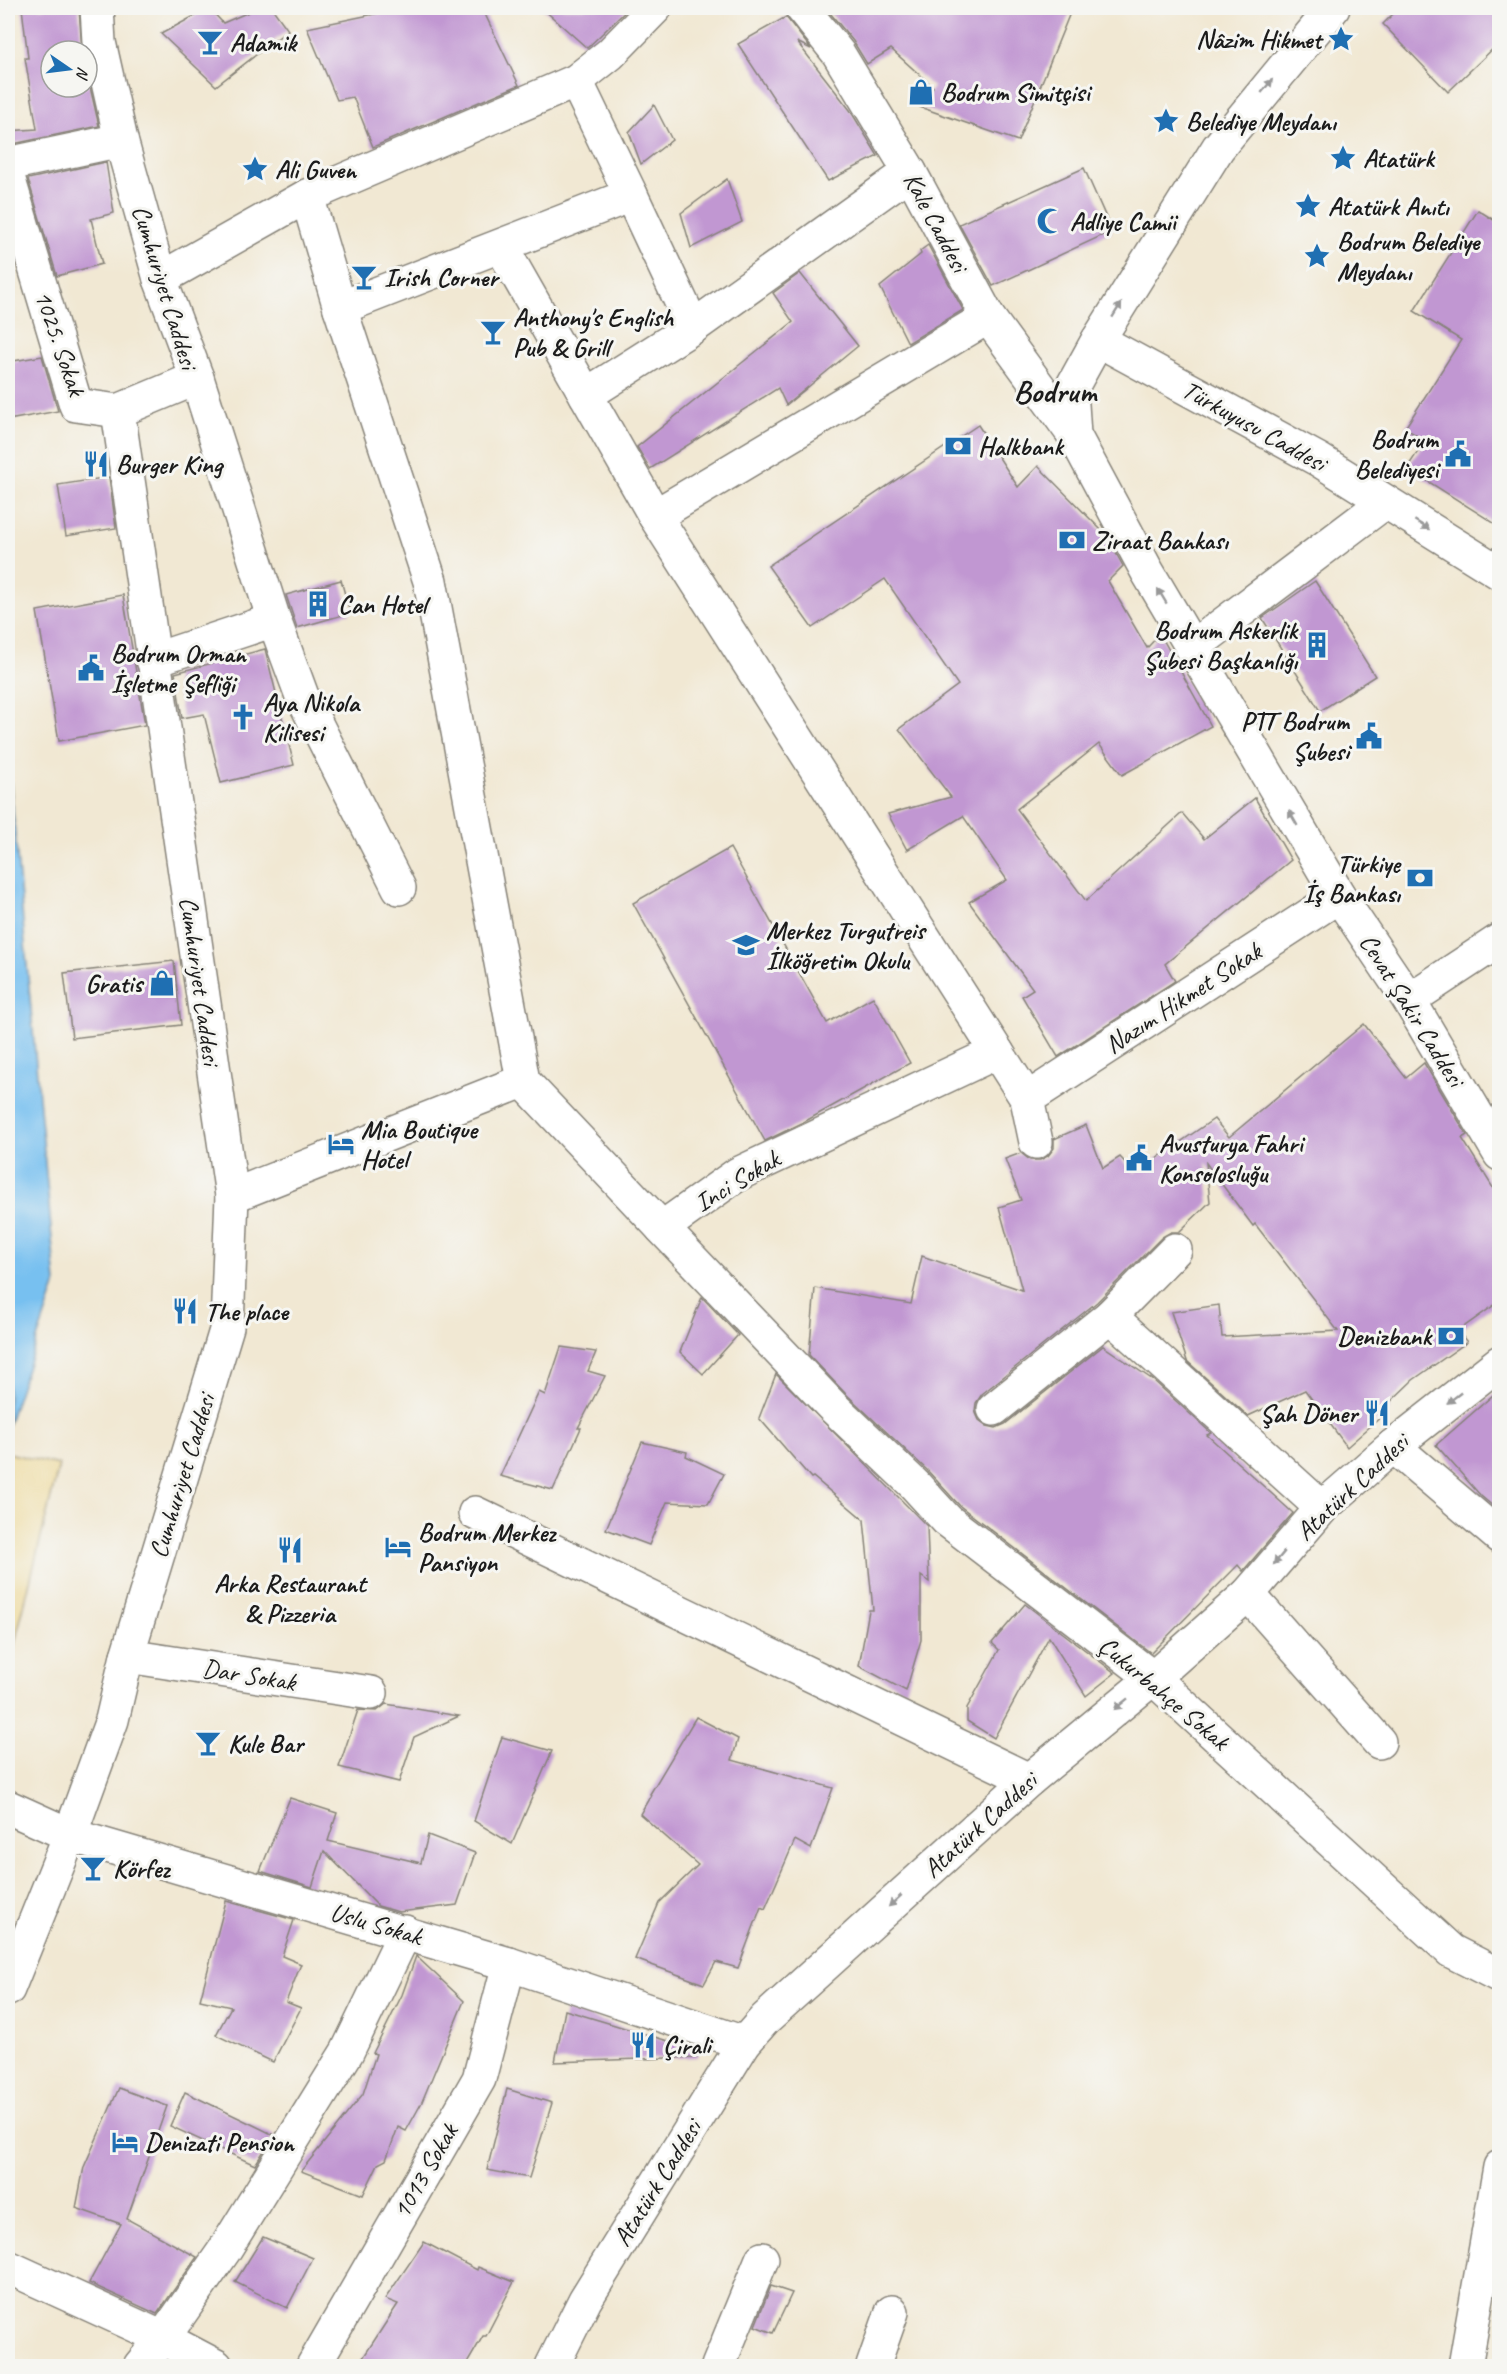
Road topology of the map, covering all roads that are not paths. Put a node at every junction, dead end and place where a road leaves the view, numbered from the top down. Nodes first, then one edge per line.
1 (97, 8) edge
2 (654, 8) edge
3 (802, 8) edge
4 (1333, 8) edge
5 (576, 81) junction
6 (121, 141) junction
7 (8, 164) edge
8 (910, 172) junction
9 (8, 177) edge
10 (631, 195) junction
11 (307, 196) junction
12 (501, 246) junction
13 (160, 279) junction
14 (340, 309) junction
15 (988, 317) junction
16 (693, 327) junction
17 (1098, 340) junction
18 (197, 378) junction
19 (586, 395) junction
20 (118, 411) junction
21 (1074, 435) junction
22 (1385, 502) junction
23 (655, 516) junction
24 (1500, 573) edge
25 (274, 620) junction
26 (1193, 647) junction
27 (153, 660) junction
28 (399, 888) dead end
29 (1339, 896) junction
30 (1500, 940) edge
31 (1409, 1000) junction
32 (997, 1052) junction
33 (523, 1081) junction
34 (1027, 1099) junction
35 (1036, 1142) dead end
36 (1500, 1154) edge
37 (232, 1196) junction
38 (662, 1228) junction
39 (1175, 1250) dead end
40 (1110, 1316) junction
41 (1500, 1362) edge
42 (994, 1409) dead end
43 (1393, 1446) junction
44 (1322, 1508) junction
45 (475, 1513) dead end
46 (1500, 1537) edge
47 (1248, 1594) junction
48 (127, 1656) junction
49 (1153, 1678) junction
50 (371, 1694) dead end
51 (1379, 1742) dead end
52 (1029, 1780) junction
53 (8, 1808) edge
54 (70, 1834) junction
55 (405, 1932) junction
56 (509, 1964) junction
57 (1500, 1976) edge
58 (8, 1989) edge
59 (744, 2043) junction
60 (1499, 2174) edge
61 (762, 2259) dead end
62 (8, 2267) edge
63 (892, 2312) dead end
64 (163, 2338) junction
65 (140, 2367) edge
66 (216, 2367) edge
67 (313, 2367) edge
68 (552, 2367) edge
69 (717, 2367) edge
70 (873, 2367) edge
71 (1465, 2367) edge

1 - 6 street, Cumhuriyet Caddesi
2 - 5 street
3 - 8 street, Kale Caddesi
17 -> 4 street, Cevat Şakir Caddesi
5 - 10 street
5 - 11 street
6 - 7 street
6 - 13 street, Cumhuriyet Caddesi
8 - 15 street, Kale Caddesi
8 - 16 street
9 - 20 street, 1025. Sokak
10 - 12 street
10 - 16 street
11 - 13 street
11 - 14 street
12 - 14 street
12 - 19 street
13 - 18 street, Cumhuriyet Caddesi
14 - 33 street
15 - 21 street, Kale Caddesi
15 - 23 street
16 - 19 street
17 - 21 street, Cevat Şakir Caddesi
17 - 22 street, Türkuyusu Caddesi
18 - 20 street, Cumhuriyet Caddesi
18 - 25 street
19 - 23 street
20 - 27 street, Cumhuriyet Caddesi
26 -> 21 street, Cevat Şakir Caddesi
22 -> 24 street, Türkuyusu Caddesi
22 - 26 street
23 - 32 street
25 - 27 street
25 - 28 street
29 -> 26 street, Cevat Şakir Caddesi
27 - 37 street, Cumhuriyet Caddesi
29 - 31 street, Cevat Şakir Caddesi
29 - 34 street, Nazım Hikmet Sokak
30 - 31 street
31 - 36 street, Cevat Şakir Caddesi
32 - 34 street
32 - 38 street, Inci Sokak
33 - 37 street
33 - 38 street
34 - 35 street
37 - 48 street, Cumhuriyet Caddesi
38 - 49 street, Çukurbahçe Sokak
39 - 40 street
40 - 42 street
40 - 44 street
41 -> 43 street, Atatürk Caddesi
43 - 44 street, Atatürk Caddesi
43 - 46 street
44 -> 47 street, Atatürk Caddesi
45 - 52 street
47 - 49 street, Atatürk Caddesi
47 - 51 street
48 - 50 street, Dar Sokak
48 - 54 street, Cumhuriyet Caddesi
49 -> 52 street, Atatürk Caddesi
49 - 57 street, Çukurbahçe Sokak
52 -> 59 street, Atatürk Caddesi
53 - 54 street, Uslu Sokak
54 - 55 street, Uslu Sokak
54 - 58 street, Cumhuriyet Caddesi
55 - 56 street, Uslu Sokak
55 - 64 street
56 - 59 street, Uslu Sokak
56 - 67 street, 1013 Sokak
59 - 68 street, Atatürk Caddesi
60 - 71 street
61 - 69 street
62 - 64 street
63 - 70 street
64 - 65 street
64 - 66 street

